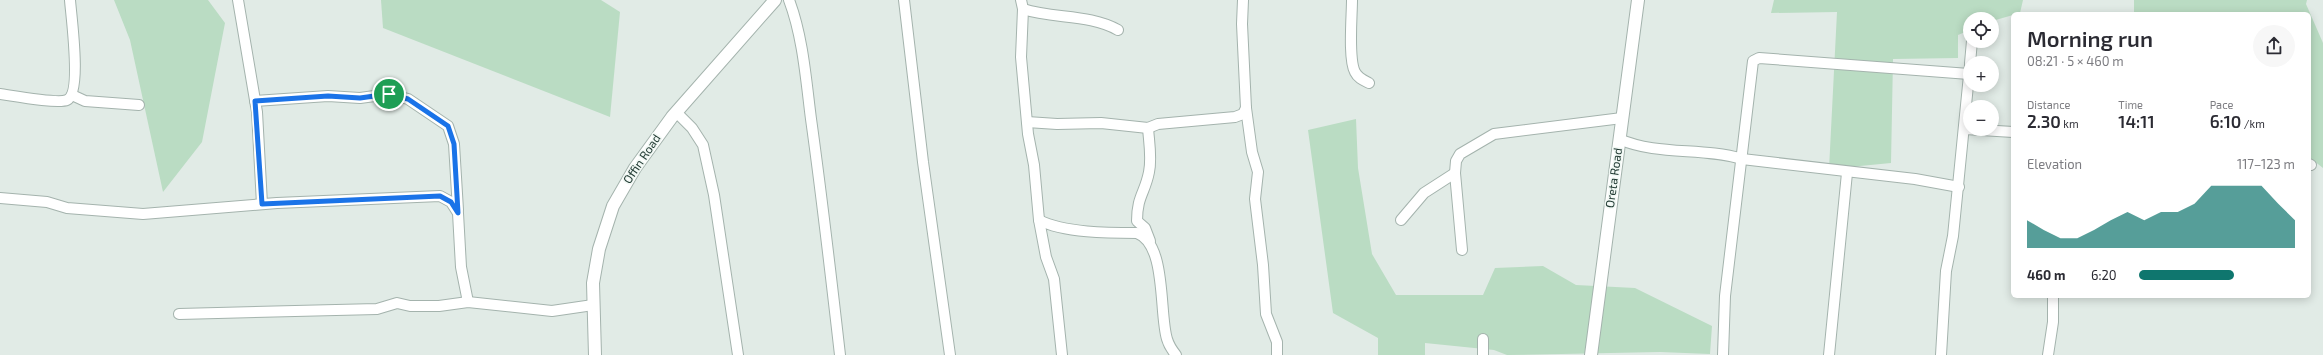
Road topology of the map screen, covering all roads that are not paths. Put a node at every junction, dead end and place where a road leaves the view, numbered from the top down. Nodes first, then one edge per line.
1 (70, 0) edge
2 (238, 0) edge
3 (773, 0) edge
4 (788, 0) edge
5 (904, 0) edge
6 (1243, 0) edge
7 (1352, 0) edge
8 (1638, 0) edge
9 (1022, 5) edge
10 (1118, 30) dead end
11 (1963, 68) edge
12 (1369, 83) dead end
13 (0, 94) edge
14 (72, 95) junction
15 (255, 101) junction
16 (139, 105) dead end
17 (1246, 108) junction
18 (676, 112) junction
19 (1622, 118) junction
20 (1027, 122) junction
21 (1148, 128) junction
22 (1999, 131) edge
23 (2011, 132) edge
24 (1963, 136) edge
25 (1620, 139) junction
26 (1742, 159) junction
27 (1847, 173) junction
28 (1455, 174) junction
29 (1959, 187) junction
30 (0, 198) edge
31 (262, 204) junction
32 (458, 213) junction
33 (1039, 220) junction
34 (1401, 220) dead end
35 (1150, 242) junction
36 (1462, 250) dead end
37 (2053, 298) edge
38 (468, 302) junction
39 (593, 305) junction
40 (179, 314) dead end
41 (1483, 339) dead end
42 (595, 355) edge
43 (738, 355) edge
44 (840, 355) edge
45 (950, 355) edge
46 (1062, 355) edge
47 (1176, 355) edge
48 (1277, 355) edge
49 (1483, 355) edge
50 (1590, 355) edge
51 (1723, 355) edge
52 (1829, 355) edge
53 (1941, 355) edge
54 (2048, 355) edge

1 - 14 street
2 - 15 street
3 - 18 street, Offin Road
4 - 44 street
5 - 45 street
6 - 17 street
7 - 12 street
8 - 19 street, Oreta Road
9 - 10 street
9 - 20 street
11 - 26 street
13 - 14 street
14 - 16 street
15 - 31 street
15 - 32 street
17 - 21 street
17 - 48 street
18 - 39 street, Offin Road
18 - 43 street
19 - 25 street, Oreta Road
19 - 28 street
20 - 21 street
20 - 33 street
21 - 35 street
22 - 23 street
24 - 29 street
25 - 26 street
25 - 50 street, Oreta Road
26 - 27 street
26 - 51 street
27 - 29 street
27 - 52 street
28 - 34 street
28 - 36 street
29 - 53 street
30 - 31 street
31 - 32 street
32 - 38 street
33 - 35 street
33 - 46 street
35 - 47 street
37 - 54 street
38 - 39 street
38 - 40 street
39 - 42 street, Offin Road
41 - 49 street

